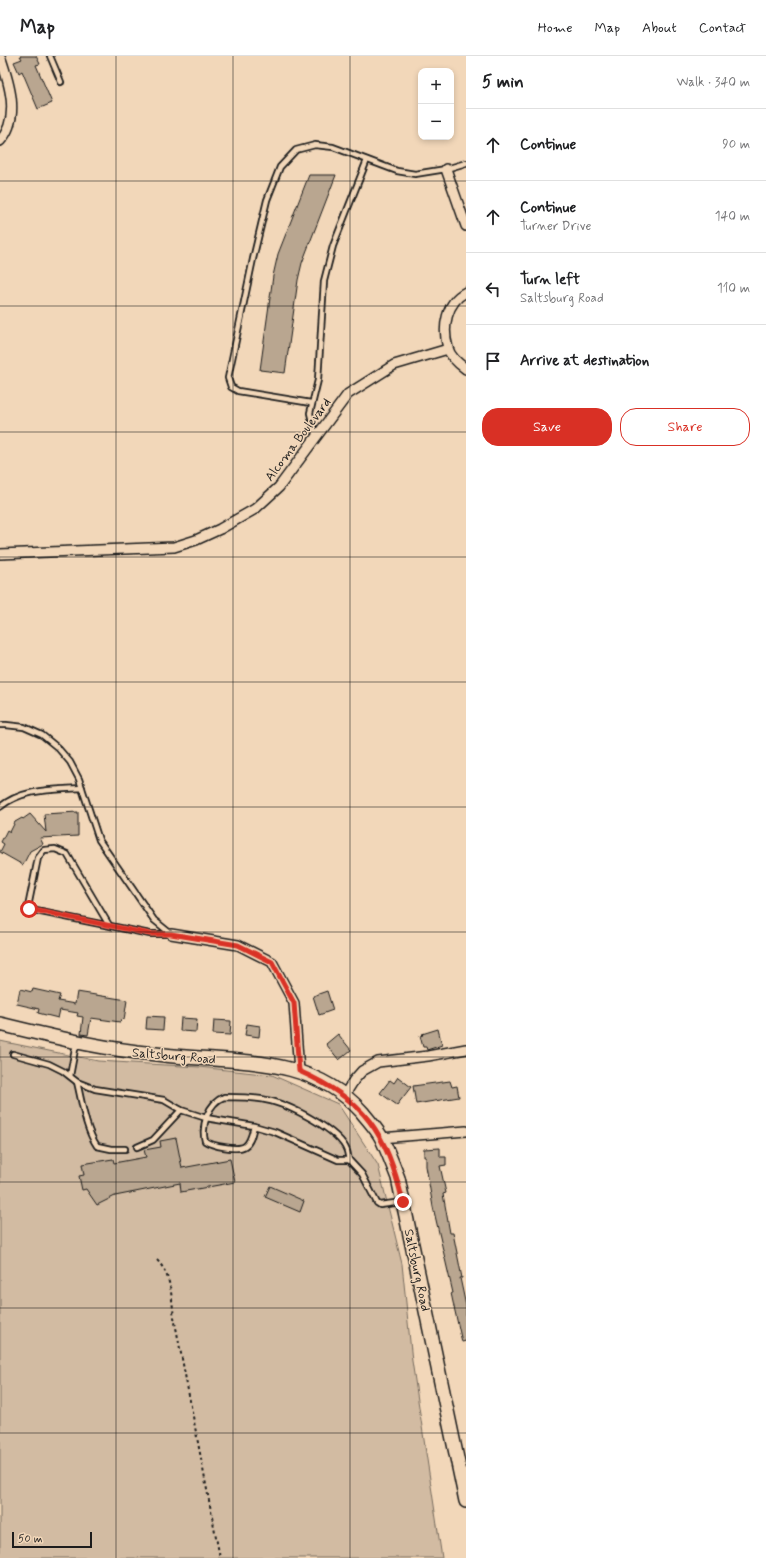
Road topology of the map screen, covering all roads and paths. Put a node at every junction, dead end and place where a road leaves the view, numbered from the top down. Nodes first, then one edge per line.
1 (0, 56) edge
2 (50, 56) edge
3 (61, 82) dead end
4 (0, 141) edge
5 (367, 160) junction
6 (466, 163) edge
7 (446, 169) junction
8 (466, 226) edge
9 (466, 292) edge
10 (448, 349) junction
11 (466, 369) edge
12 (311, 403) junction
13 (316, 438) junction
14 (0, 554) edge
15 (0, 726) edge
16 (82, 788) junction
17 (0, 807) edge
18 (108, 925) junction
19 (171, 934) junction
20 (0, 1024) edge
21 (76, 1042) junction
22 (466, 1049) edge
23 (13, 1054) dead end
24 (299, 1071) junction
25 (70, 1076) junction
26 (77, 1082) junction
27 (344, 1096) junction
28 (181, 1110) junction
29 (206, 1118) junction
30 (254, 1126) junction
31 (466, 1131) edge
32 (381, 1138) junction
33 (137, 1147) dead end
34 (125, 1149) dead end
35 (349, 1160) junction
36 (403, 1202) junction
37 (157, 1260) dead end
38 (466, 1501) edge
39 (220, 1558) edge

1 - 4 street
2 - 3 lane
5 - 7 lane
5 - 12 lane
5 - 12 lane
6 - 7 lane
7 - 8 street
9 - 10 street
10 - 11 street
10 - 13 street, Alcoma Boulevard
12 - 13 lane
13 - 14 street, Alcoma Boulevard
15 - 16 lane
16 - 17 lane
16 - 19 lane
18 - 18 lane
18 - 19 lane
19 - 24 street
20 - 21 main road, Saltsburg Road
21 - 24 main road, Saltsburg Road
21 - 25 lane
22 - 27 street
23 - 25 lane
24 - 27 main road, Saltsburg Road
25 - 26 lane
26 - 28 lane
26 - 34 lane
27 - 32 main road, Saltsburg Road
28 - 29 lane
28 - 33 lane
29 - 30 lane
29 - 30 lane
29 - 35 lane
30 - 35 lane
31 - 32 street
32 - 36 main road, Saltsburg Road
35 - 36 lane
36 - 38 main road, Saltsburg Road
37 - 39 path

